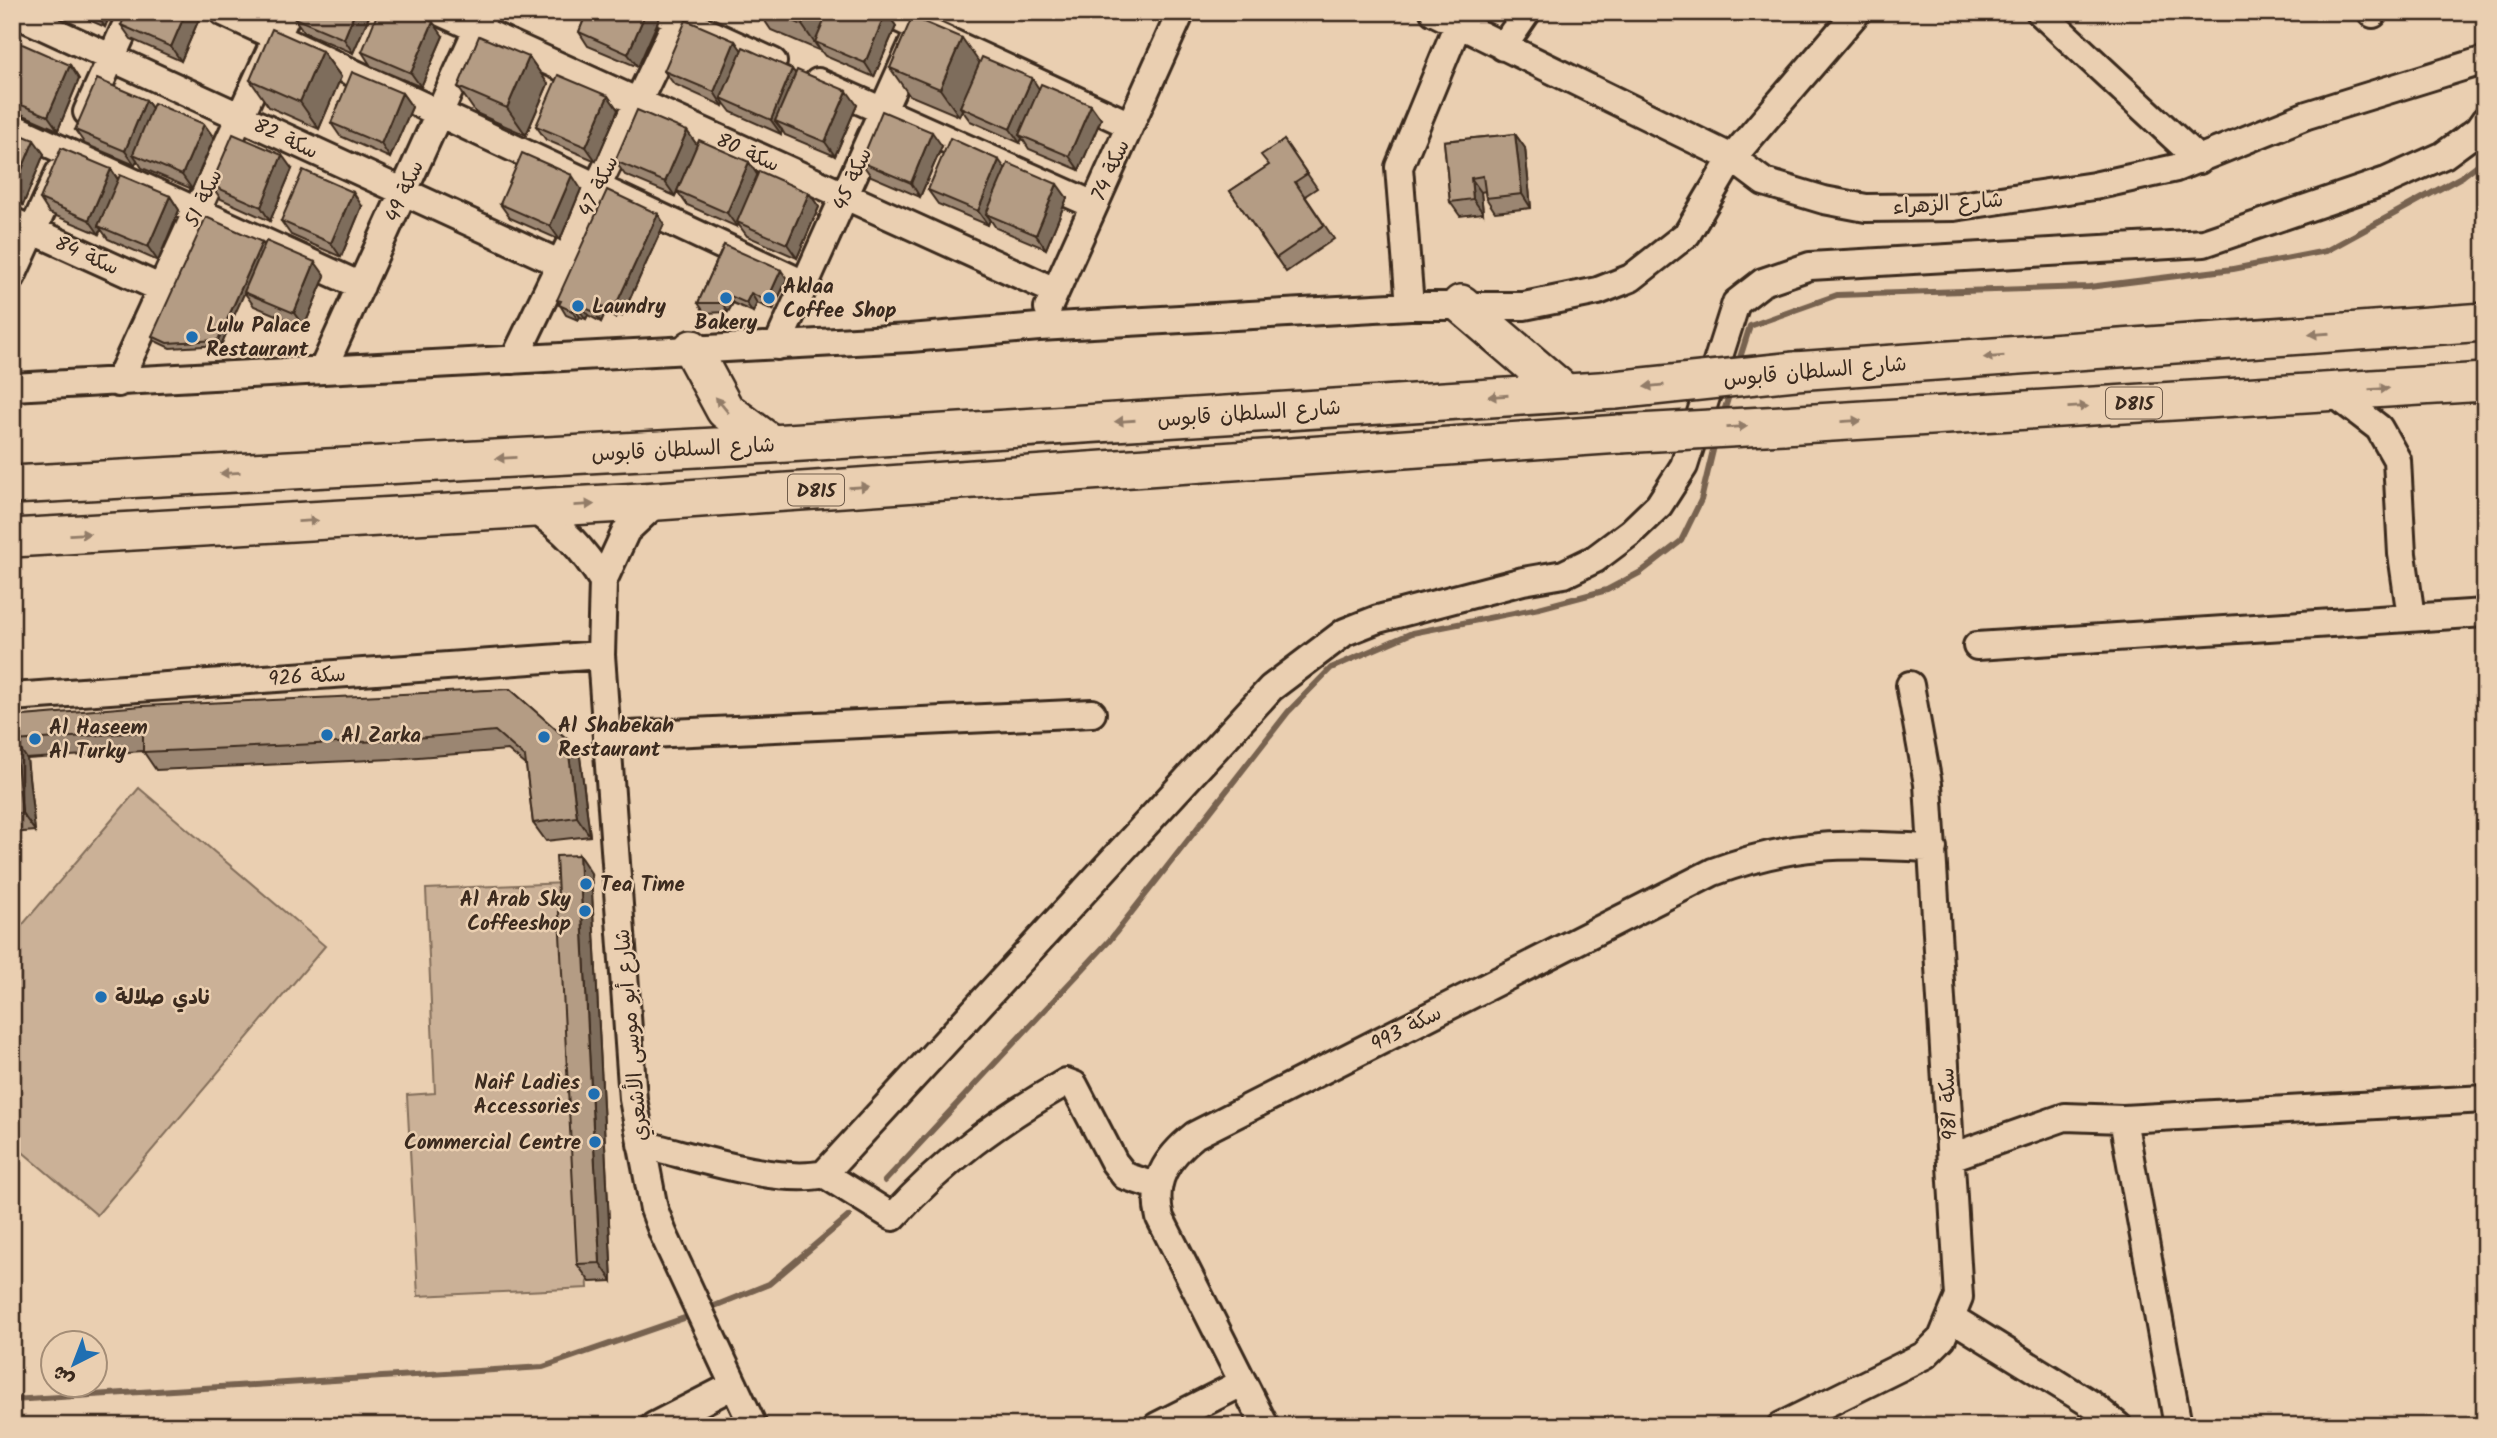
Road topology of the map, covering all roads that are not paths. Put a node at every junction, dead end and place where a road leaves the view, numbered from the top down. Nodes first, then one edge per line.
1 (12, 12) edge
2 (132, 12) edge
3 (223, 12) edge
4 (288, 12) edge
5 (440, 12) edge
6 (885, 12) edge
7 (1434, 12) edge
8 (1527, 12) edge
9 (1857, 12) edge
10 (2040, 12) edge
11 (1178, 13) edge
12 (674, 14) edge
13 (924, 20) edge
14 (482, 21) edge
15 (1458, 24) junction
16 (277, 37) junction
17 (1503, 47) junction
18 (112, 58) junction
19 (2485, 60) edge
20 (638, 102) junction
21 (883, 111) junction
22 (439, 113) junction
23 (240, 117) junction
24 (2485, 120) edge
25 (1130, 125) junction
26 (12, 127) edge
27 (69, 152) junction
28 (1732, 158) junction
29 (2199, 160) junction
30 (597, 187) junction
31 (404, 192) junction
32 (844, 196) junction
33 (1094, 205) junction
34 (197, 211) junction
35 (23, 226) edge
36 (561, 264) junction
37 (12, 276) edge
38 (804, 284) junction
39 (361, 286) junction
40 (162, 289) junction
41 (1055, 291) junction
42 (1461, 304) junction
43 (1410, 306) junction
44 (2485, 322) edge
45 (1039, 327) junction
46 (777, 346) junction
47 (692, 349) junction
48 (514, 360) junction
49 (323, 369) junction
50 (2485, 382) edge
51 (118, 383) junction
52 (12, 387) edge
53 (2332, 391) junction
54 (1563, 392) junction
55 (771, 444) junction
56 (12, 485) edge
57 (657, 501) junction
58 (532, 508) junction
59 (12, 538) edge
60 (603, 581) junction
61 (2485, 613) edge
62 (2411, 617) junction
63 (1977, 646) dead end
64 (601, 655) junction
65 (1910, 685) dead end
66 (12, 697) edge
67 (1092, 713) dead end
68 (607, 736) junction
69 (1933, 848) junction
70 (2485, 1099) edge
71 (2123, 1119) junction
72 (640, 1144) junction
73 (1951, 1157) junction
74 (824, 1174) junction
75 (1156, 1186) junction
76 (1952, 1318) junction
77 (728, 1374) junction
78 (1242, 1383) junction
79 (654, 1426) edge
80 (753, 1426) edge
81 (1157, 1426) edge
82 (1265, 1426) edge
83 (1781, 1426) edge
84 (2119, 1426) edge
85 (2178, 1426) edge

1 - 18 street, سكة 82
2 - 18 street
3 - 16 street
4 - 16 street, سكة 51
5 - 14 street, سكة 80
6 - 13 street
7 - 15 street, شارع الزهراء
8 - 17 street
9 - 28 street
10 - 29 street
11 - 25 street, سكة 74
12 - 20 street, سكة 47
12 - 21 street
13 - 21 street, سكة 45
13 - 25 street
14 - 20 street, سكة 80
14 - 22 street, سكة 49
15 - 17 street, شارع الزهراء
15 - 43 street
16 - 22 street
16 - 23 street, سكة 51
17 - 28 street, شارع الزهراء
18 - 23 street, سكة 82
18 - 27 street
19 - 29 street, شارع الزهراء
20 - 30 street, سكة 47
20 - 32 street, سكة 80
21 - 32 street, سكة 45
21 - 33 street
22 - 30 street
22 - 31 street, سكة 49
23 - 31 street, سكة 82
23 - 34 street, سكة 51
24 - 74 street
25 - 33 street, سكة 74
26 - 27 street
27 - 34 street
27 - 35 street
28 - 29 street, شارع الزهراء
28 - 42 street
30 - 36 street, سكة 47
30 - 38 street
31 - 36 street, سكة 82
31 - 39 street, سكة 49
32 - 38 street, سكة 45
32 - 41 street, سكة 80
33 - 41 street, سكة 74
34 - 39 street
34 - 40 street, سكة 51
35 - 37 street
35 - 40 street, سكة 84
36 - 48 street, سكة 47
38 - 46 street, سكة 45
39 - 49 street, سكة 49
40 - 51 street, سكة 51
41 - 45 street, سكة 74
42 - 43 street
42 - 54 highway
43 - 45 street
44 -> 54 highway, شارع السلطان قابوس / D815, bridge
45 - 46 street
46 - 47 street
47 - 48 street
55 -> 47 highway
48 - 49 street
49 - 51 street
53 -> 50 highway, D815
51 - 52 street
57 -> 53 highway, D815, bridge
53 - 62 street
54 -> 55 highway, شارع السلطان قابوس / D815
55 -> 56 highway, شارع السلطان قابوس / D815
58 -> 57 highway, D815
57 - 60 street, شارع أبو موسى الأشعري
59 -> 58 highway, D815
58 - 60 street
60 - 64 street, شارع أبو موسى الأشعري
61 - 62 street
62 - 63 street
64 - 66 street, سكة 926
64 - 68 street, شارع أبو موسى الأشعري
65 - 69 street, سكة 981
67 - 68 street
68 - 72 street, شارع أبو موسى الأشعري
69 - 73 street, سكة 981
69 - 75 street, سكة 993
70 - 71 street
71 - 73 street
71 - 85 street
72 - 74 street
72 - 77 street, شارع أبو موسى الأشعري
73 - 76 street, سكة 981
74 - 75 street
75 - 78 street
76 - 83 street, سكة 981
76 - 84 street
77 - 79 street
77 - 80 street, شارع أبو موسى الأشعري
78 - 81 street
78 - 82 street

